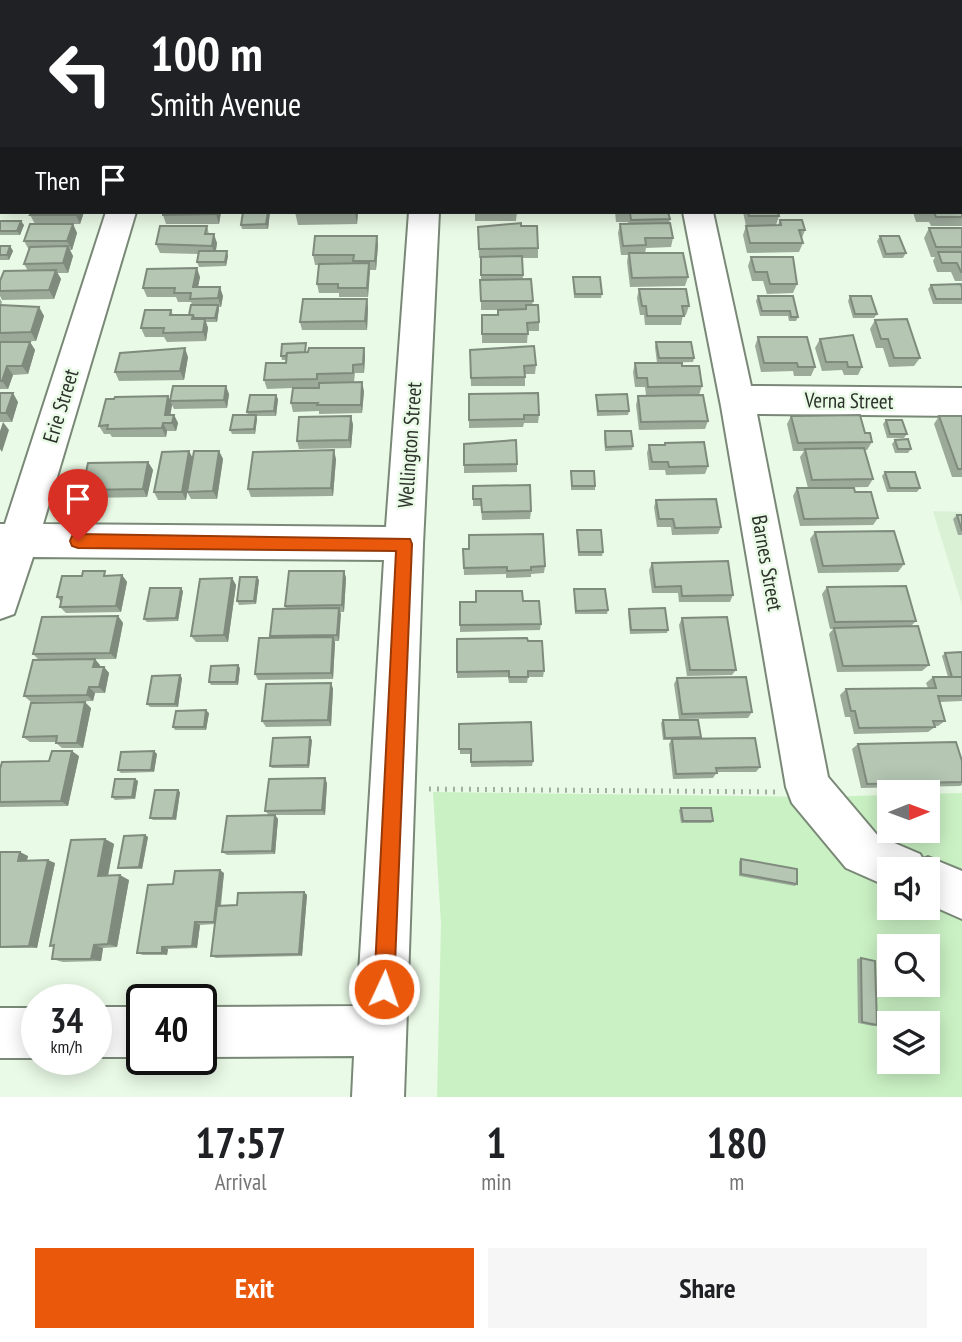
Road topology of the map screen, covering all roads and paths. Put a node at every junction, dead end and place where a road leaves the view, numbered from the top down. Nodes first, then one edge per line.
1 (120, 214) edge
2 (424, 214) edge
3 (698, 214) edge
4 (737, 400) junction
5 (962, 402) edge
6 (9, 540) edge
7 (404, 544) junction
8 (0, 601) edge
9 (429, 789) dead end
10 (786, 792) dead end
11 (877, 858) edge
12 (940, 885) edge
13 (962, 895) edge
14 (382, 1031) junction
15 (217, 1032) edge
16 (0, 1033) edge
17 (21, 1033) edge
18 (378, 1097) edge

1 - 6 street, Erie Street
2 - 7 street, Wellington Street
3 - 4 street, Barnes Street
4 - 5 street, Verna Street
4 - 11 street, Barnes Street
6 - 7 street
6 - 8 street, Erie Street
7 - 14 street, Wellington Street
9 - 10 path
12 - 13 street
14 - 15 street
14 - 18 street, Wellington Street
16 - 17 street

